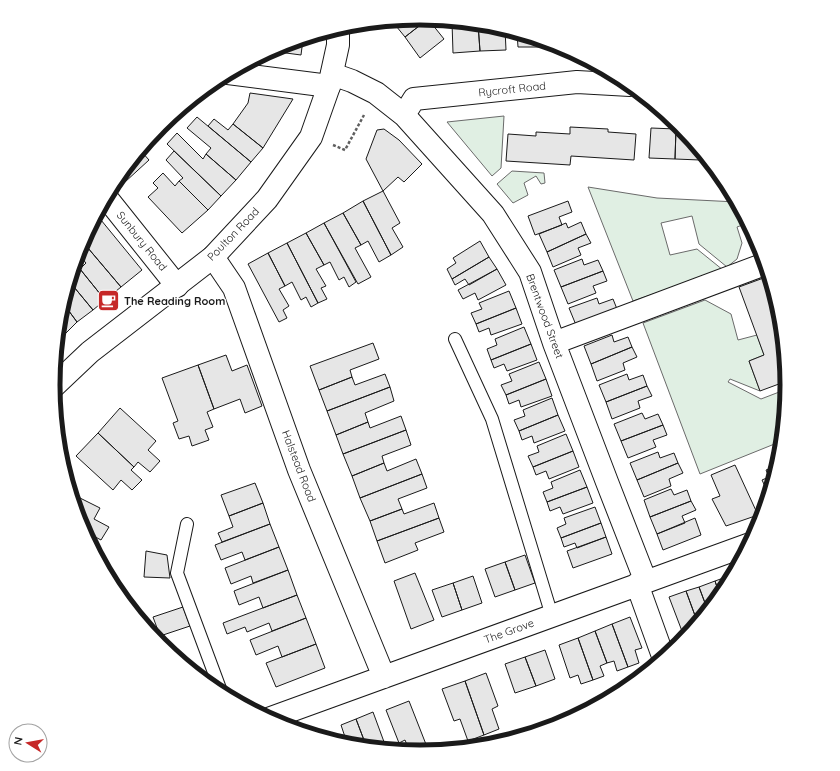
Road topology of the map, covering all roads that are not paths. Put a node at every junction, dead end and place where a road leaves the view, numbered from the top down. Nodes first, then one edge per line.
1 (338, 35) edge
2 (239, 74) edge
3 (330, 80) junction
4 (617, 84) edge
5 (404, 115) junction
6 (110, 202) edge
7 (213, 257) junction
8 (760, 266) edge
9 (177, 286) junction
10 (455, 339) dead end
11 (554, 343) junction
12 (60, 380) edge
13 (187, 524) dead end
14 (742, 547) edge
15 (642, 583) junction
16 (552, 616) junction
17 (662, 653) edge
18 (384, 677) junction
19 (218, 684) edge
20 (276, 716) edge

1 - 3 street, Poulton Road
2 - 3 street, Brentwood Street
3 - 5 street, Brentwood Street
3 - 7 street, Poulton Road
4 - 5 street, Rycroft Road
5 - 11 street, Brentwood Street
6 - 9 street, Sunbury Road
7 - 9 street, Poulton Road
7 - 18 street, Halstead Road
8 - 11 street
9 - 12 street, Poulton Road
10 - 16 lane
11 - 15 street, Brentwood Street
13 - 19 lane
14 - 15 street, The Grove
15 - 16 street, The Grove
15 - 17 street, Brentwood Street
16 - 18 street, The Grove
18 - 20 street, The Grove

